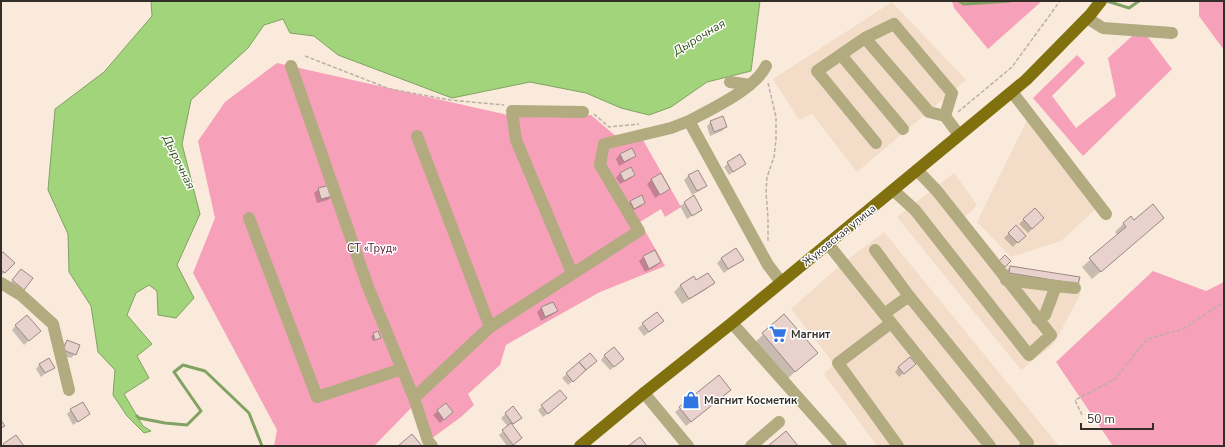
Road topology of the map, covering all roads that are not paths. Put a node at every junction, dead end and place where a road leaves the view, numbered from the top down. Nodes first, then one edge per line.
1 (1101, 1) edge
2 (1088, 16) junction
3 (1172, 33) dead end
4 (865, 38) junction
5 (841, 55) junction
6 (291, 66) dead end
7 (766, 66) road end
8 (730, 82) dead end
9 (750, 85) junction
10 (1012, 92) junction
11 (588, 112) road end
12 (947, 118) junction
13 (689, 121) junction
14 (903, 128) dead end
15 (959, 135) junction
16 (417, 136) dead end
17 (876, 143) dead end
18 (917, 170) junction
19 (893, 190) junction
20 (1106, 214) dead end
21 (249, 218) dead end
22 (828, 244) junction
23 (875, 250) dead end
24 (572, 273) junction
25 (1006, 280) junction
26 (780, 282) junction
27 (1, 283) edge
28 (1056, 286) junction
29 (1075, 288) dead end
30 (909, 296) junction
31 (888, 318) junction
32 (1037, 319) junction
33 (732, 323) junction
34 (490, 327) junction
35 (402, 369) junction
36 (69, 390) dead end
37 (644, 392) junction
38 (414, 398) junction
39 (779, 422) dead end
40 (683, 444) edge
41 (432, 446) edge
42 (580, 446) edge
43 (751, 446) edge
44 (841, 446) edge
45 (898, 446) edge
46 (990, 446) edge
47 (1025, 446) edge

1 - 2 main road, Жуковская улица
2 - 3 street
2 - 10 main road, Жуковская улица
4 - 5 street
4 - 12 street
4 - 12 street
5 - 14 street
5 - 17 street
6 - 35 street
7 - 9 street
8 - 9 street
9 - 13 street
10 - 15 main road, Жуковская улица
10 - 20 street
11 - 24 street
12 - 15 street
13 - 24 street
13 - 26 street
15 - 18 main road, Жуковская улица
16 - 34 street
18 - 19 main road, Жуковская улица
18 - 25 street
19 - 22 main road, Жуковская улица
19 - 32 street
21 - 35 street
22 - 26 main road, Жуковская улица
22 - 31 street
23 - 30 street
24 - 34 street
25 - 28 street
25 - 32 street
26 - 33 main road, Жуковская улица
27 - 36 street
28 - 29 street
28 - 32 street
30 - 31 street
30 - 47 street
31 - 45 street
31 - 46 street
33 - 37 main road, Жуковская улица
33 - 44 street
34 - 38 street
35 - 38 street
37 - 40 street
37 - 42 main road, Жуковская улица
38 - 41 street
39 - 43 street

